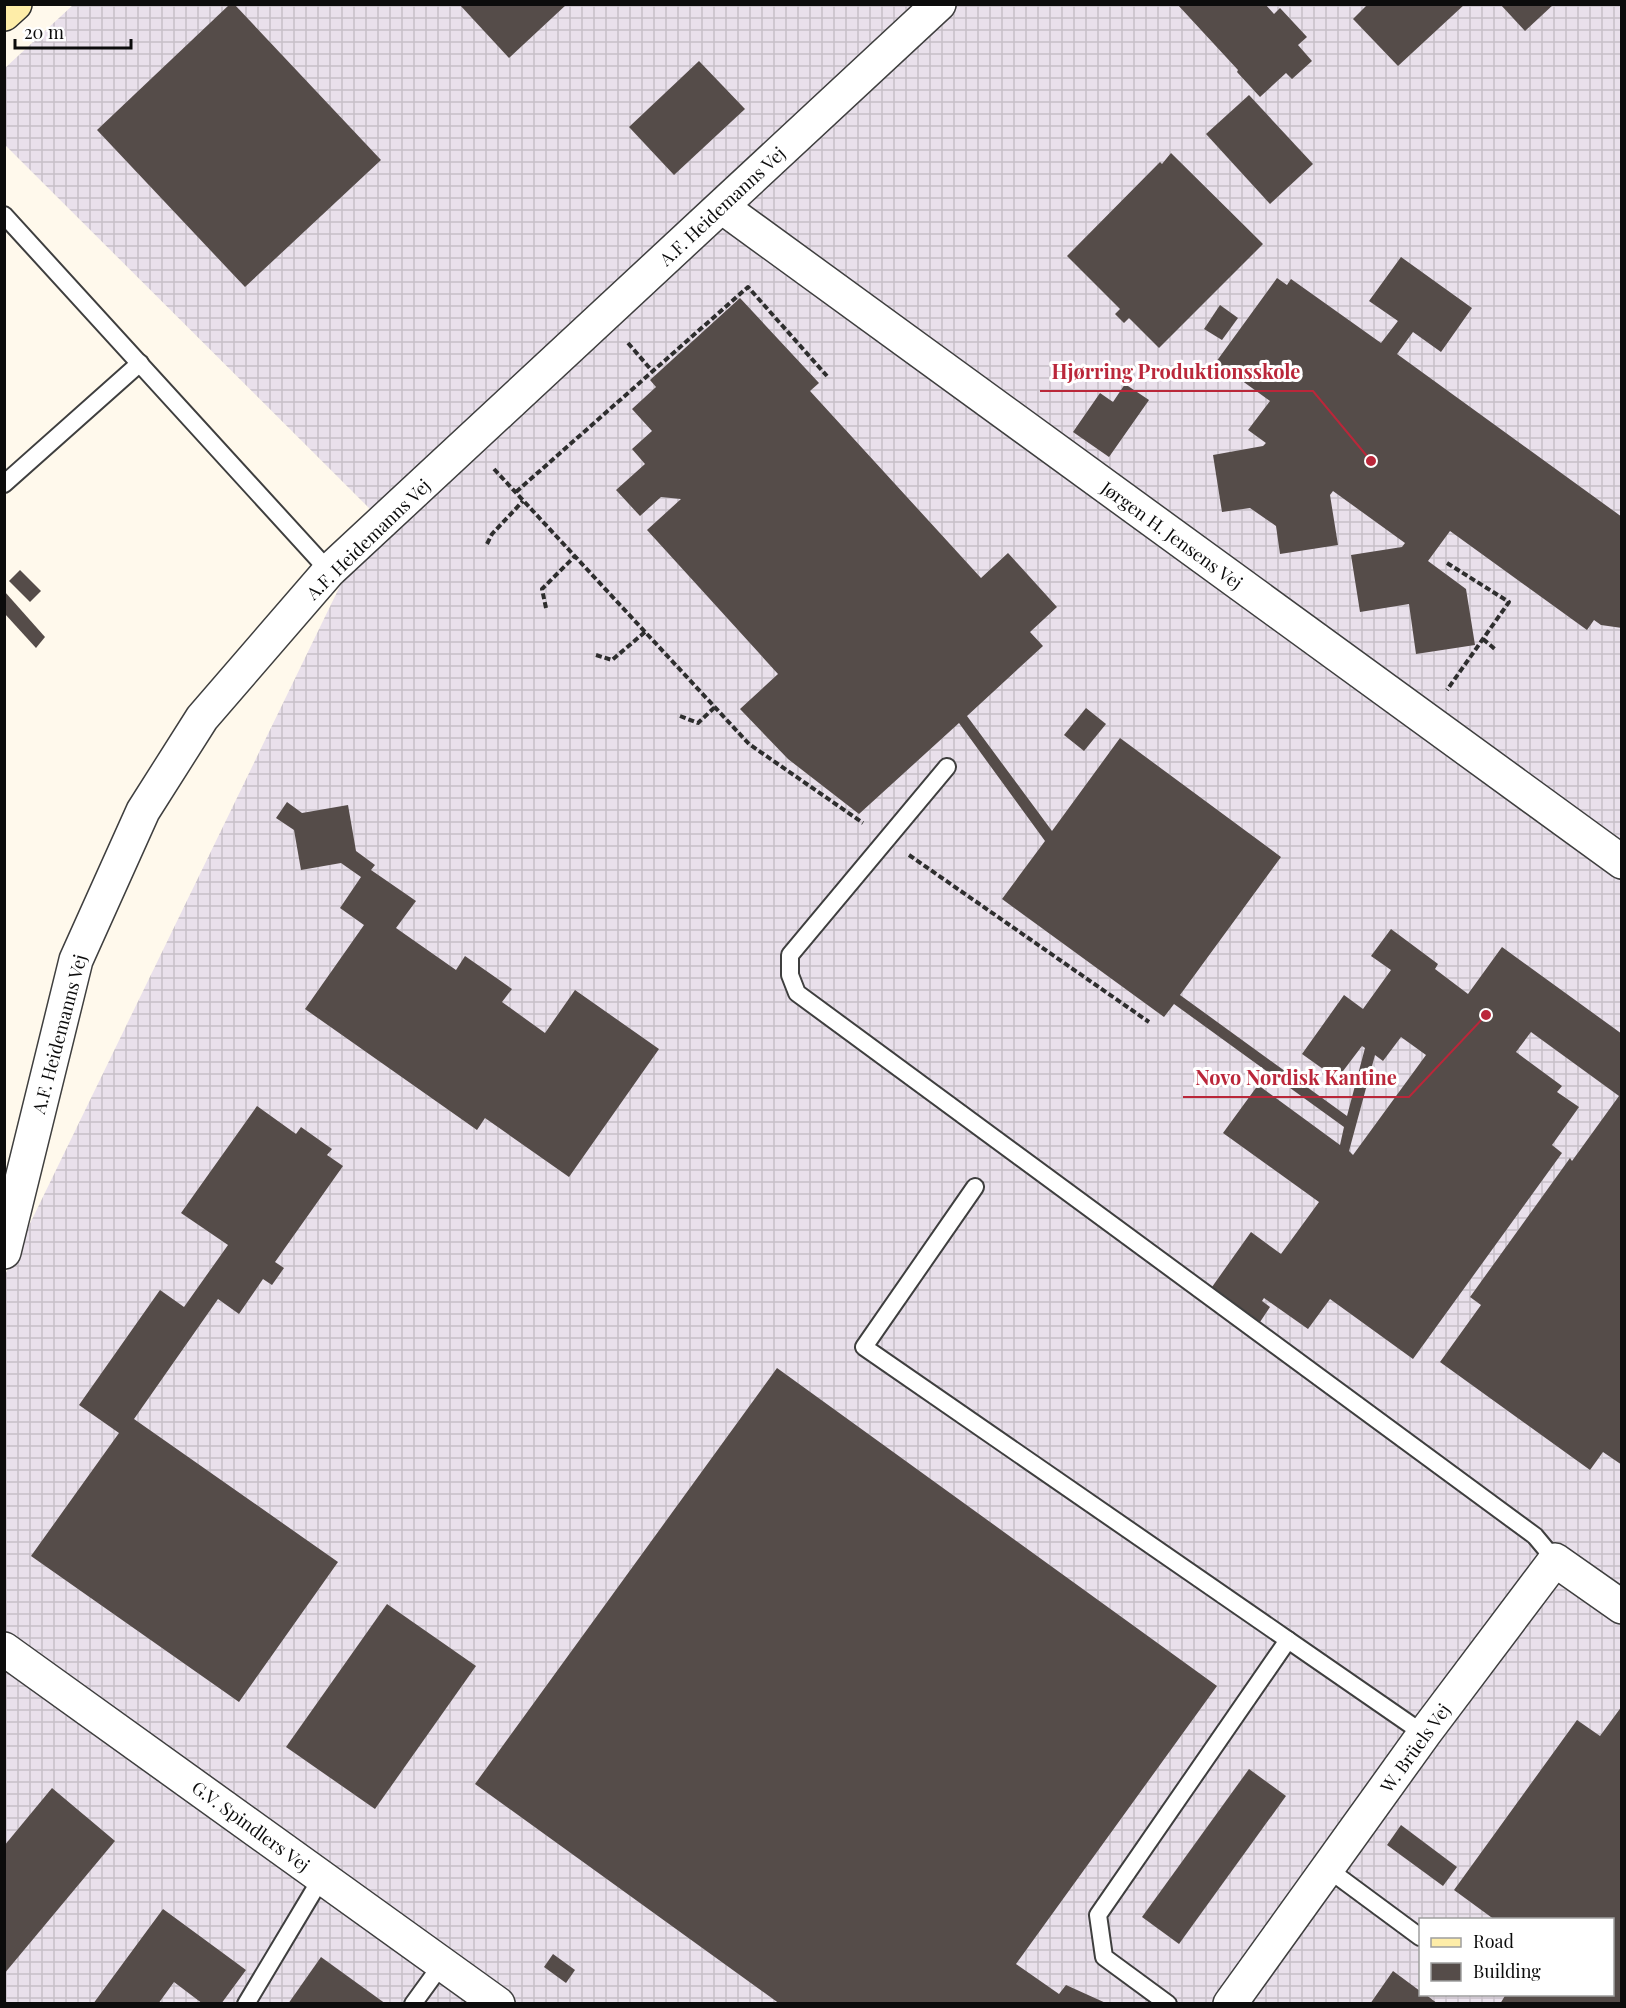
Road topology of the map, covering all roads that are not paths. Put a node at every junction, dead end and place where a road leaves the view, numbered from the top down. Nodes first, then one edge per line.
1 (15, 4) edge
2 (939, 4) edge
3 (4, 14) edge
4 (722, 207) junction
5 (4, 215) edge
6 (140, 363) junction
7 (4, 484) edge
8 (329, 571) junction
9 (947, 767) dead end
10 (1622, 862) edge
11 (975, 1187) dead end
12 (4, 1251) edge
13 (1555, 1560) junction
14 (1622, 1607) edge
15 (1288, 1640) junction
16 (4, 1649) edge
17 (1424, 1734) junction
18 (1328, 1869) junction
19 (322, 1877) junction
20 (1419, 1936) edge
21 (442, 1964) junction
22 (246, 2004) edge
23 (413, 2004) edge
24 (498, 2004) edge
25 (1168, 2004) edge
26 (1230, 2004) edge

1 - 3 main road
2 - 4 street, A.F. Heidemanns Vej
4 - 8 street, A.F. Heidemanns Vej
4 - 10 street, Jørgen H. Jensens Vej
5 - 6 lane
6 - 7 lane
6 - 8 lane
8 - 12 street, A.F. Heidemanns Vej
9 - 13 lane
11 - 15 lane
13 - 14 street
13 - 17 street, W. Brüels Vej
15 - 17 lane
15 - 25 lane
16 - 19 street, G.V. Spindlers Vej
17 - 18 street, W. Brüels Vej
18 - 20 lane
18 - 26 street, W. Brüels Vej
19 - 21 street, G.V. Spindlers Vej
19 - 22 lane
21 - 23 lane
21 - 24 street, G.V. Spindlers Vej

